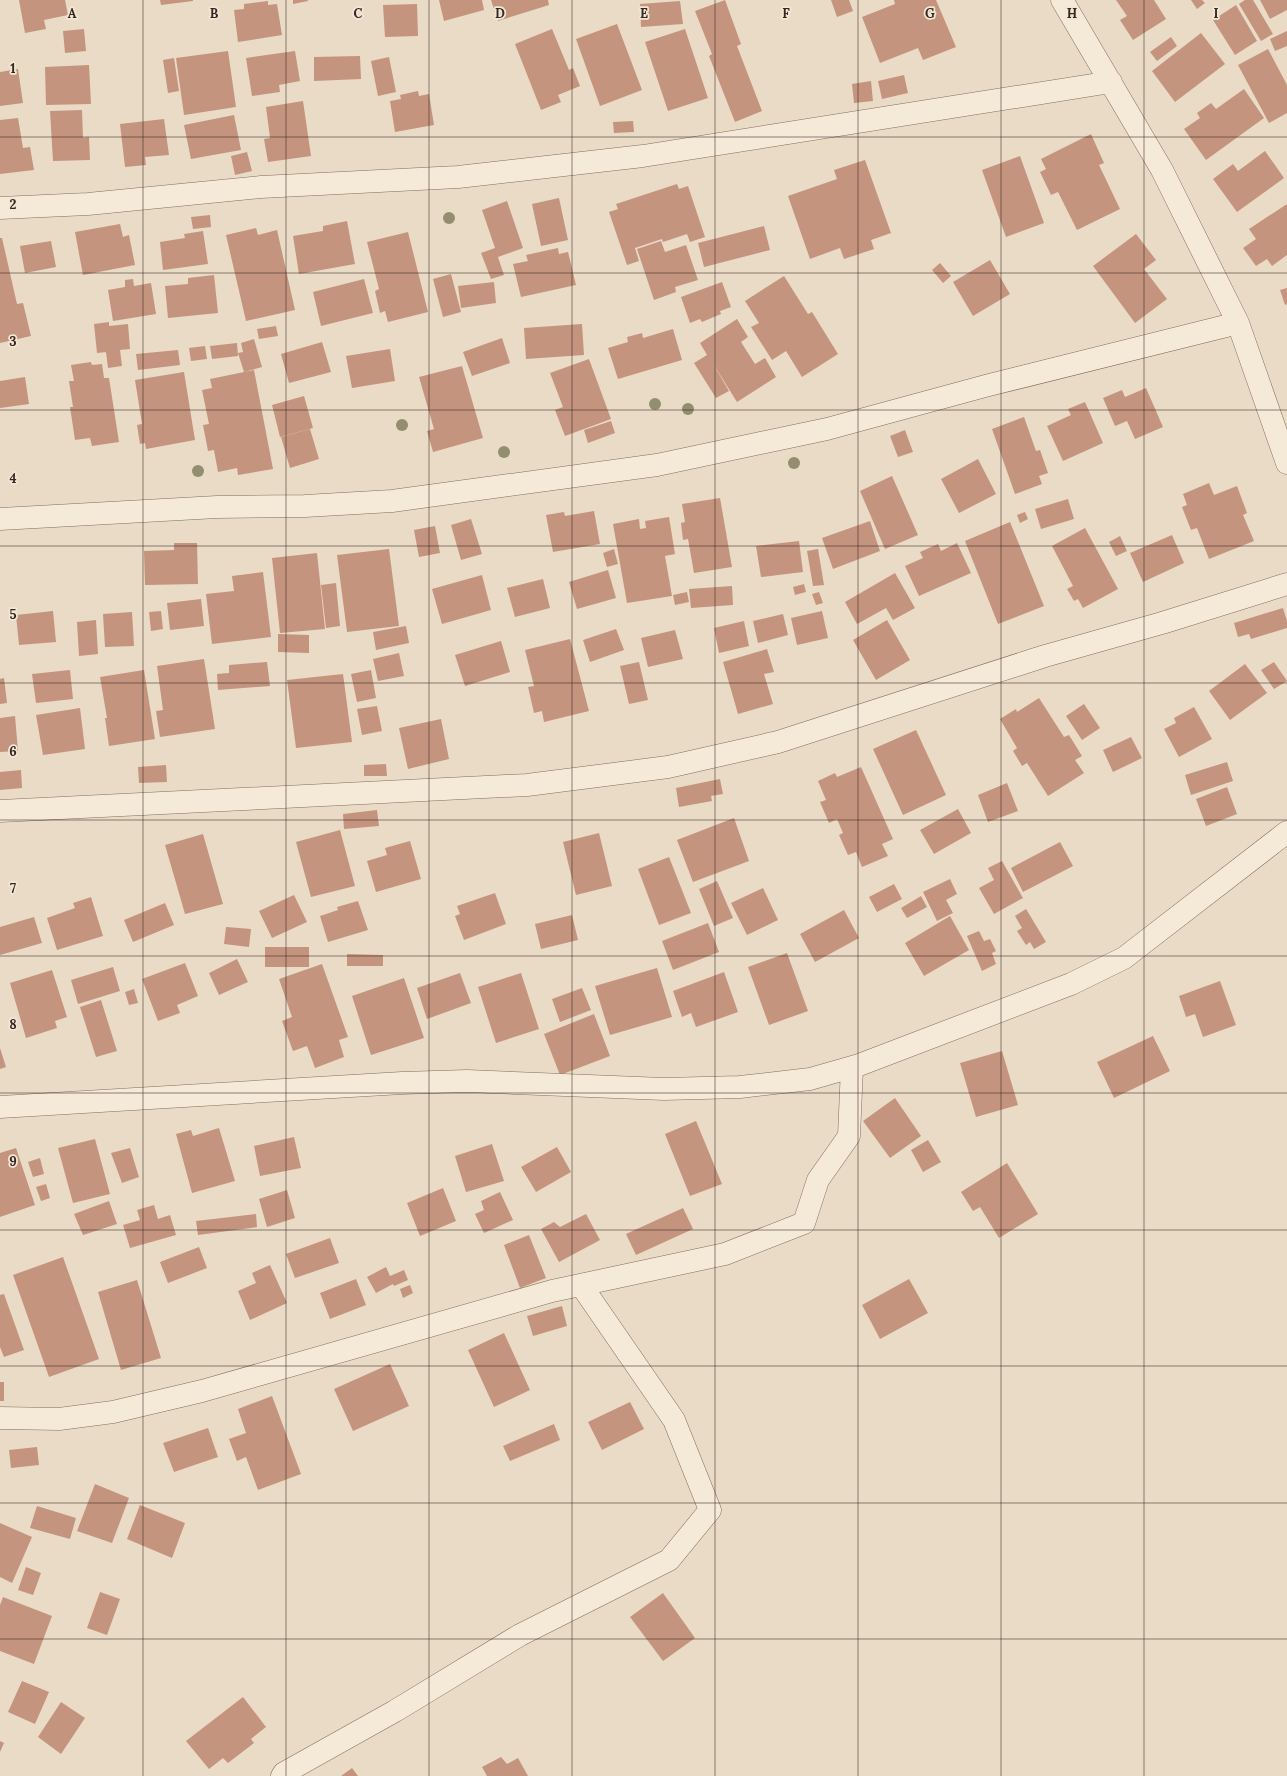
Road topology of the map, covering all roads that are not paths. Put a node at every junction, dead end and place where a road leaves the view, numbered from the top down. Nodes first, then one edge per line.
1 (1062, 0) edge
2 (1111, 82) junction
3 (0, 208) edge
4 (1238, 323) junction
5 (1287, 463) edge
6 (0, 519) edge
7 (1287, 584) edge
8 (0, 811) edge
9 (1287, 832) edge
10 (852, 1067) junction
11 (0, 1107) edge
12 (581, 1285) junction
13 (0, 1418) edge
14 (282, 1776) edge

1 - 2 street
2 - 3 street
2 - 4 street
4 - 5 street
4 - 6 street
7 - 8 street
9 - 10 street
10 - 11 street
10 - 12 street
12 - 13 street
12 - 14 street

